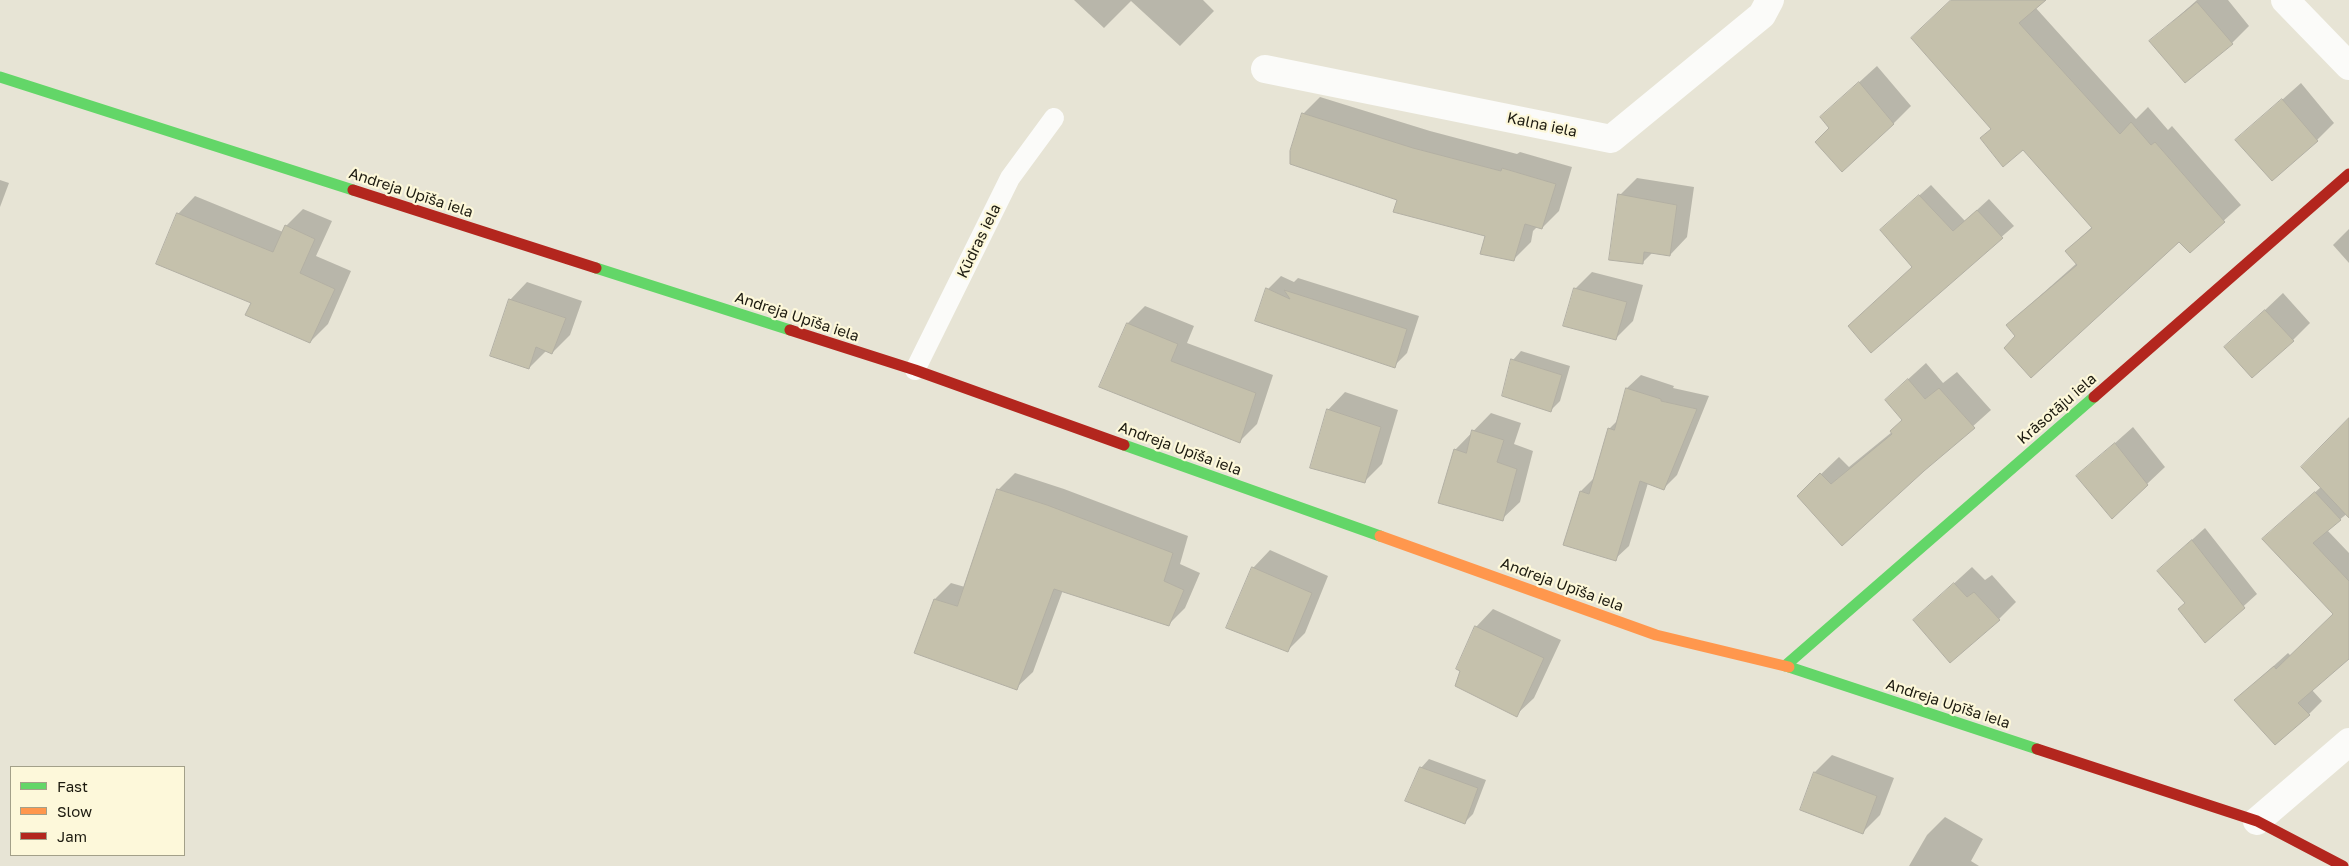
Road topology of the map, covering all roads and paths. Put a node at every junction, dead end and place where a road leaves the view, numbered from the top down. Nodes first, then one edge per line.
1 (1770, 0) edge
2 (2285, 0) edge
3 (2349, 66) edge
4 (1264, 69) dead end
5 (0, 77) edge
6 (1054, 118) dead end
7 (2349, 174) edge
8 (915, 370) junction
9 (1784, 666) junction
10 (2349, 742) edge
11 (2256, 821) junction
12 (2343, 866) edge

1 - 4 street, Kalna iela
2 - 3 street
5 - 8 street, Andreja Upīša iela
6 - 8 lane, Kūdras iela
7 - 9 street, Krāsotāju iela
8 - 9 street, Andreja Upīša iela
9 - 11 street, Andreja Upīša iela
10 - 11 street
11 - 12 street, Andreja Upīša iela

